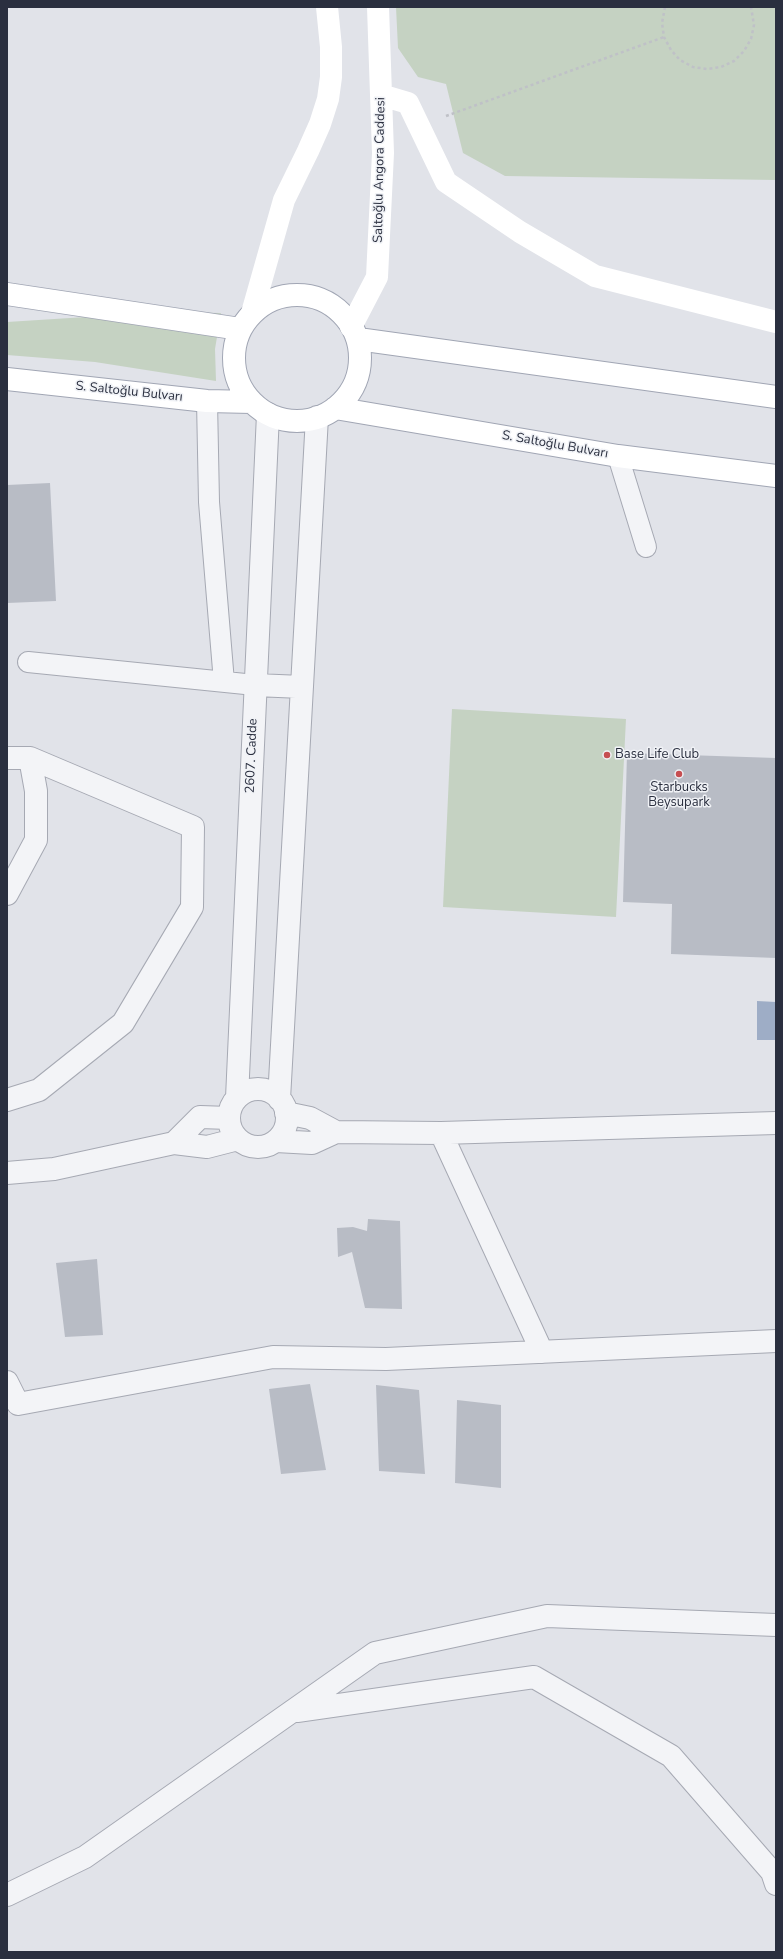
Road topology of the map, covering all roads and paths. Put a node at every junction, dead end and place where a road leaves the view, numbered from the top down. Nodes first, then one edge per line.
1 (327, 7) edge
2 (378, 7) edge
3 (664, 7) edge
4 (751, 7) edge
5 (664, 37) junction
6 (381, 95) junction
7 (420, 126) junction
8 (7, 294) edge
9 (246, 321) junction
10 (776, 322) edge
11 (355, 333) junction
12 (7, 379) edge
13 (776, 397) edge
14 (207, 401) junction
15 (260, 408) junction
16 (326, 413) junction
17 (618, 456) junction
18 (776, 476) edge
19 (646, 546) dead end
20 (28, 662) dead end
21 (224, 682) junction
22 (255, 685) junction
23 (302, 687) junction
24 (7, 758) edge
25 (30, 758) junction
26 (7, 894) edge
27 (238, 1098) junction
28 (7, 1100) edge
29 (283, 1106) junction
30 (229, 1118) junction
31 (776, 1123) edge
32 (336, 1132) junction
33 (442, 1133) junction
34 (238, 1139) junction
35 (276, 1140) junction
36 (174, 1143) junction
37 (7, 1173) edge
38 (776, 1341) edge
39 (542, 1352) junction
40 (7, 1382) edge
41 (776, 1625) edge
42 (292, 1712) junction
43 (776, 1884) edge
44 (7, 1895) edge

1 - 9 main road
2 - 6 main road, Saltoğlu Angora Caddesi
3 - 5 path
4 - 5 path
5 - 7 path
6 - 7 main road
6 - 11 main road, Saltoğlu Angora Caddesi
7 - 10 main road
8 - 9 main road
9 - 11 main road
9 - 15 main road
11 - 13 main road
11 - 16 main road
12 - 14 main road, S. Saltoğlu Bulvarı
14 - 15 main road, S. Saltoğlu Bulvarı
14 - 21 lane
15 - 16 main road, S. Saltoğlu Bulvarı
15 - 22 street, 2607. Cadde
16 - 17 main road, S. Saltoğlu Bulvarı
16 - 23 street
17 - 18 main road, S. Saltoğlu Bulvarı
17 - 19 lane
20 - 21 lane
21 - 22 lane
22 - 23 street
22 - 27 street, 2607. Cadde
23 - 29 street
24 - 25 street
25 - 26 street
25 - 28 street
27 - 29 street
27 - 30 street
29 - 32 street
29 - 35 street
30 - 34 street
30 - 36 street
31 - 33 street
32 - 33 street
32 - 35 street
33 - 39 street
34 - 35 street
34 - 36 street
36 - 37 street
38 - 39 street
39 - 40 street
41 - 42 street
42 - 43 street
42 - 44 street

